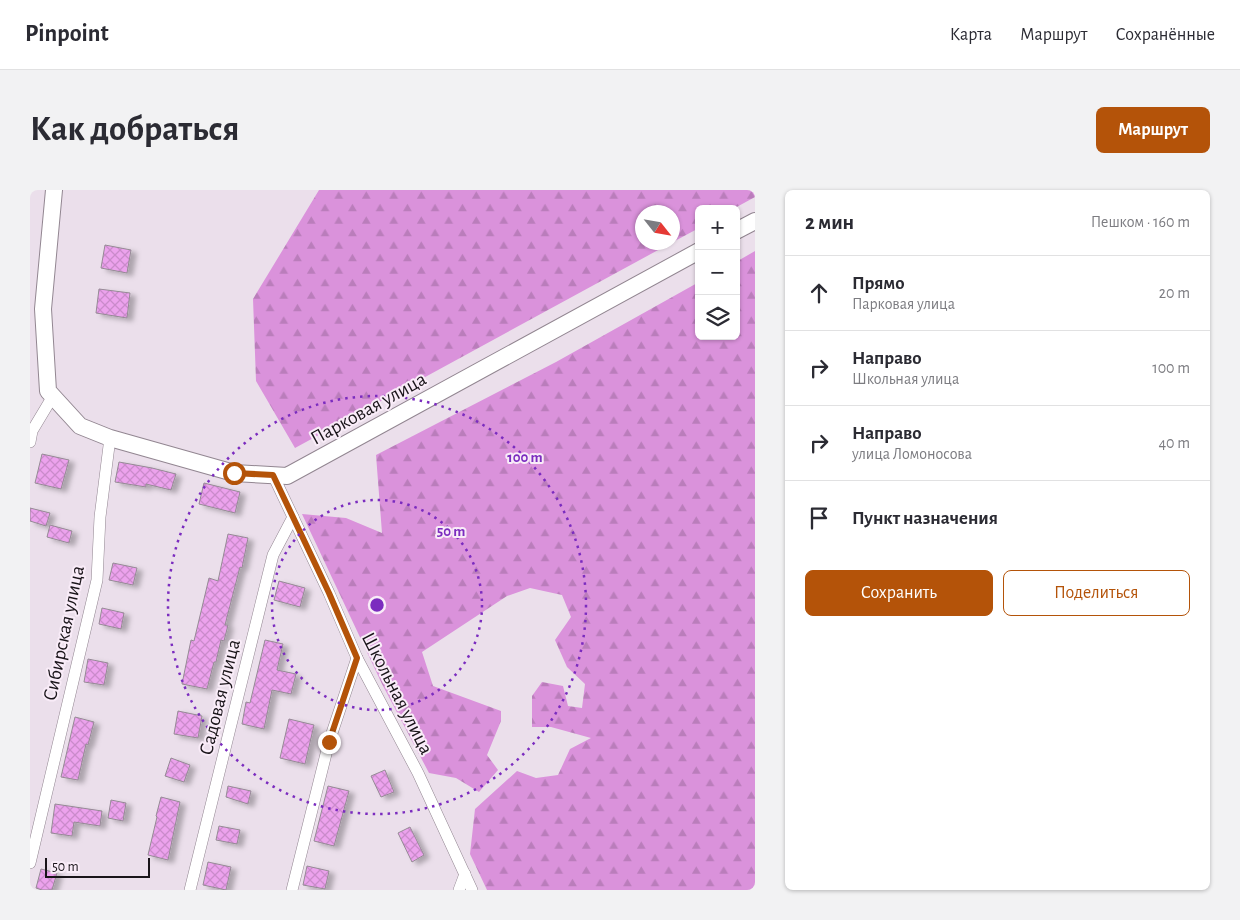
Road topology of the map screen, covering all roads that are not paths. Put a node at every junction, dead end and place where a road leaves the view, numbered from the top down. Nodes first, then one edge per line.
1 (54, 190) edge
2 (755, 221) edge
3 (740, 229) edge
4 (695, 253) edge
5 (36, 308) edge
6 (51, 394) junction
7 (110, 438) junction
8 (30, 442) edge
9 (273, 475) junction
10 (293, 517) junction
11 (357, 658) junction
12 (30, 863) edge
13 (465, 874) junction
14 (190, 890) edge
15 (292, 890) edge
16 (459, 890) edge
17 (472, 890) edge

1 - 5 street
2 - 3 street
4 - 9 street, Парковая улица
5 - 6 street
6 - 7 street, Парковая улица
6 - 8 street
7 - 9 street, Парковая улица
7 - 12 street, Сибирская улица
9 - 10 street, Школьная улица
10 - 11 street, Школьная улица
10 - 14 street, Садовая улица
11 - 13 street, Школьная улица
11 - 15 street
13 - 16 street
13 - 17 street, Школьная улица

